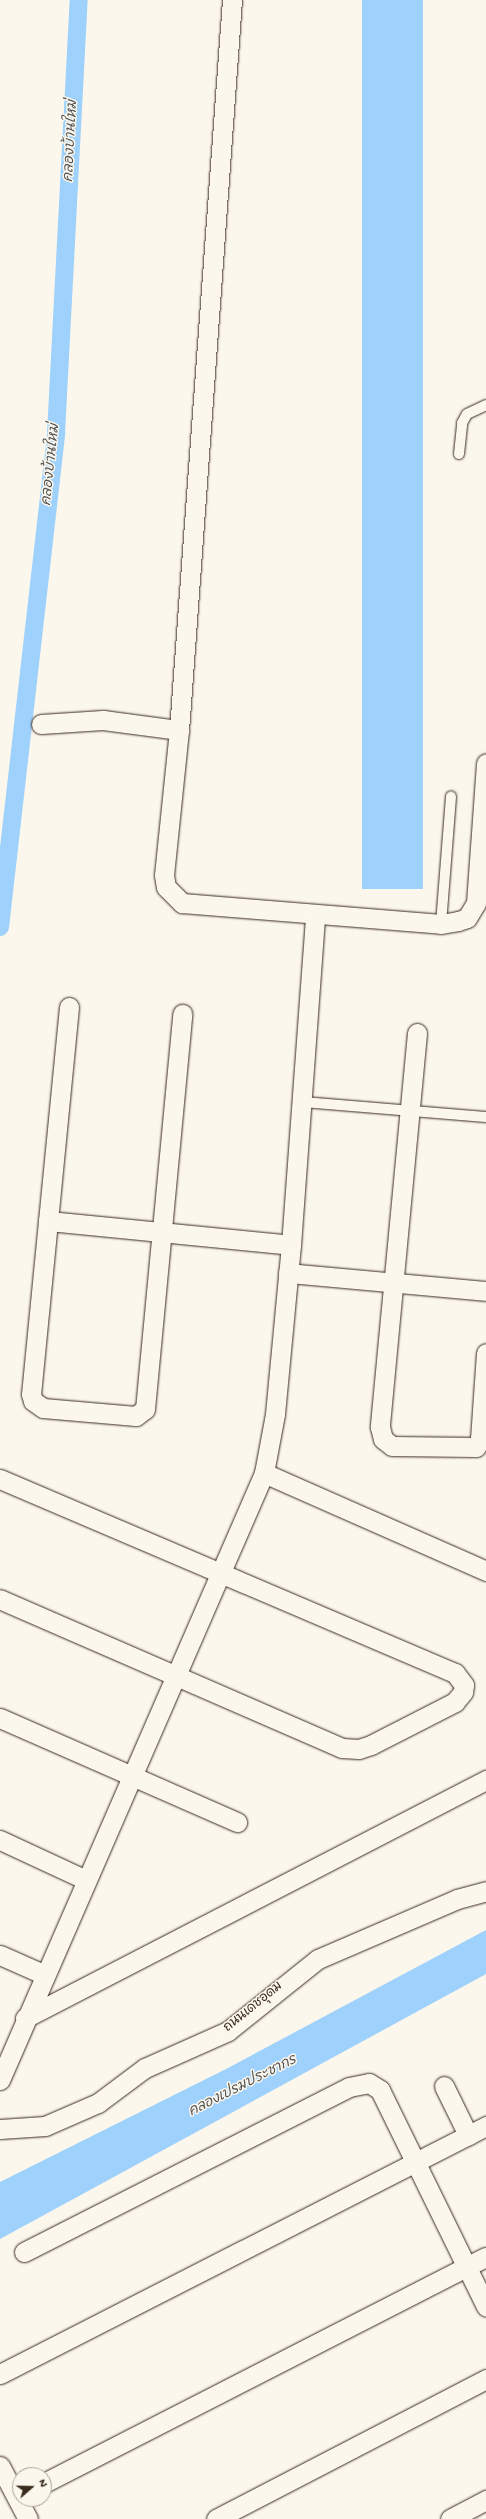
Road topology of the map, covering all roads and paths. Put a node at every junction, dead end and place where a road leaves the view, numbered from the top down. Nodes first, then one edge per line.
1 (232, 0) edge
2 (486, 405) edge
3 (459, 454) dead end
4 (41, 724) dead end
5 (179, 730) junction
6 (486, 762) edge
7 (451, 796) dead end
8 (315, 915) junction
9 (441, 924) junction
10 (69, 1007) dead end
11 (182, 1014) dead end
12 (417, 1033) dead end
13 (302, 1102) junction
14 (408, 1111) junction
15 (486, 1117) edge
16 (48, 1221) junction
17 (164, 1233) junction
18 (291, 1245) junction
19 (288, 1273) junction
20 (394, 1283) junction
21 (486, 1291) edge
22 (486, 1353) edge
23 (264, 1473) junction
24 (0, 1479) edge
25 (486, 1571) edge
26 (219, 1574) junction
27 (0, 1599) edge
28 (176, 1673) junction
29 (0, 1718) edge
30 (130, 1776) junction
31 (486, 1780) edge
32 (237, 1822) dead end
33 (0, 1840) edge
34 (86, 1880) junction
35 (486, 1891) edge
36 (0, 1955) edge
37 (43, 1974) junction
38 (25, 2018) junction
39 (0, 2080) edge
40 (444, 2086) dead end
41 (486, 2126) edge
42 (0, 2129) edge
43 (468, 2135) junction
44 (415, 2162) junction
45 (24, 2252) dead end
46 (486, 2257) edge
47 (466, 2267) junction
48 (486, 2306) edge
49 (0, 2374) edge
50 (486, 2379) edge
51 (0, 2466) edge
52 (52, 2479) edge
53 (12, 2487) edge
54 (486, 2500) edge
55 (23, 2507) edge
56 (28, 2519) edge
57 (216, 2519) edge
58 (450, 2519) edge

1 - 5 street
2 - 3 lane
4 - 5 street
5 - 8 street
6 - 9 street
7 - 9 lane
8 - 9 street
8 - 13 street
10 - 16 street
11 - 17 street
12 - 14 street
13 - 14 lane
13 - 18 street
14 - 15 lane
14 - 20 street
16 - 17 street
16 - 17 street
17 - 18 street
18 - 19 street
19 - 20 street
19 - 23 street
20 - 21 street
20 - 22 street
23 - 25 street
23 - 26 street
24 - 26 street
26 - 28 street
26 - 28 street
27 - 28 street
28 - 30 street
29 - 30 street
30 - 32 street
30 - 34 street
31 - 38 street
33 - 34 street
34 - 37 street
35 - 42 street, ถนนเดชอุดม
36 - 37 street
37 - 38 street
38 - 39 street
40 - 43 street
41 - 43 street
43 - 44 street
44 - 45 street
44 - 47 street
44 - 49 street
46 - 47 street
47 - 48 street
47 - 52 street
50 - 57 street
51 - 53 street
54 - 58 street
55 - 56 street

